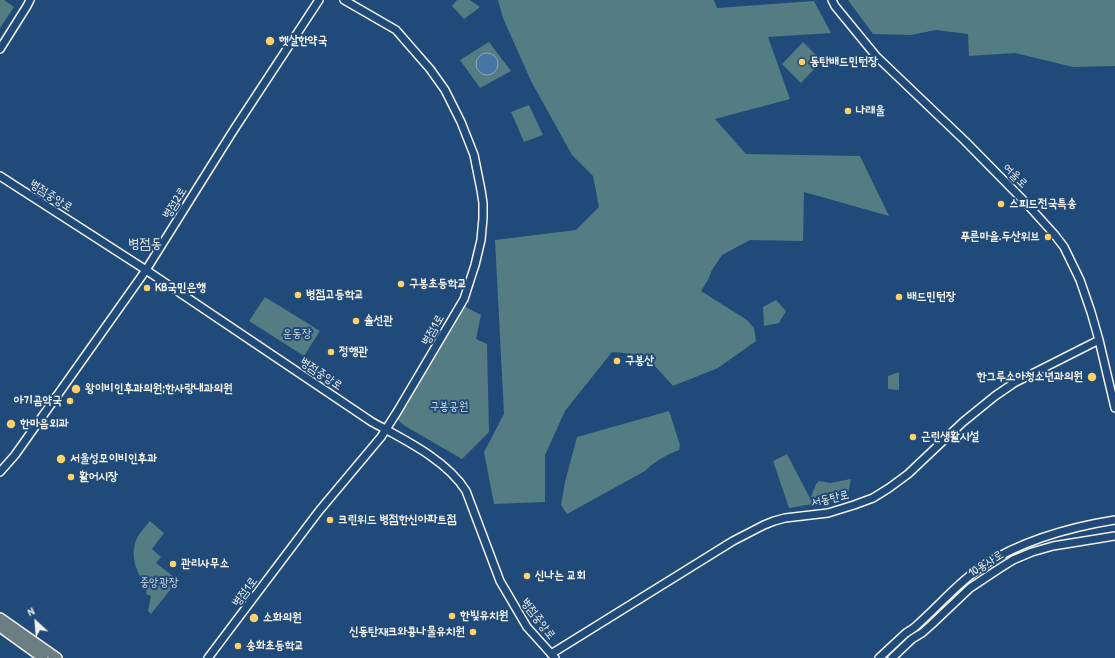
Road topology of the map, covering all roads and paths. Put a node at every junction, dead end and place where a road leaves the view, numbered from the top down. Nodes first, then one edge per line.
1 (30, 0) edge
2 (319, 0) edge
3 (344, 0) edge
4 (832, 0) edge
5 (0, 49) edge
6 (0, 176) edge
7 (146, 270) junction
8 (1099, 340) junction
9 (1115, 408) edge
10 (386, 430) junction
11 (0, 472) edge
12 (1115, 520) edge
13 (1115, 536) edge
14 (0, 618) edge
15 (916, 626) junction
16 (0, 627) edge
17 (922, 633) junction
18 (553, 656) edge
19 (43, 658) edge
20 (57, 658) edge
21 (208, 658) edge
22 (879, 658) edge
23 (886, 658) edge
24 (892, 658) edge
25 (899, 658) edge

1 - 5 street
2 - 7 street, 병점2로
3 - 10 street, 병점1로
4 - 8 street, 여울로
6 - 7 street, 병점중앙로
7 - 10 street, 병점중앙로
7 - 11 street, 병점2로
8 - 9 street, 여울로
8 - 18 street, 서동탄로
10 - 18 street, 병점중앙로
10 - 21 street, 병점1로
12 - 15 street, 10용사로
13 - 17 street, 10용사로
14 - 20 main road
15 - 22 street, 10용사로
15 - 23 street, 10용사로
16 - 19 main road
17 - 24 street, 10용사로
17 - 25 street

